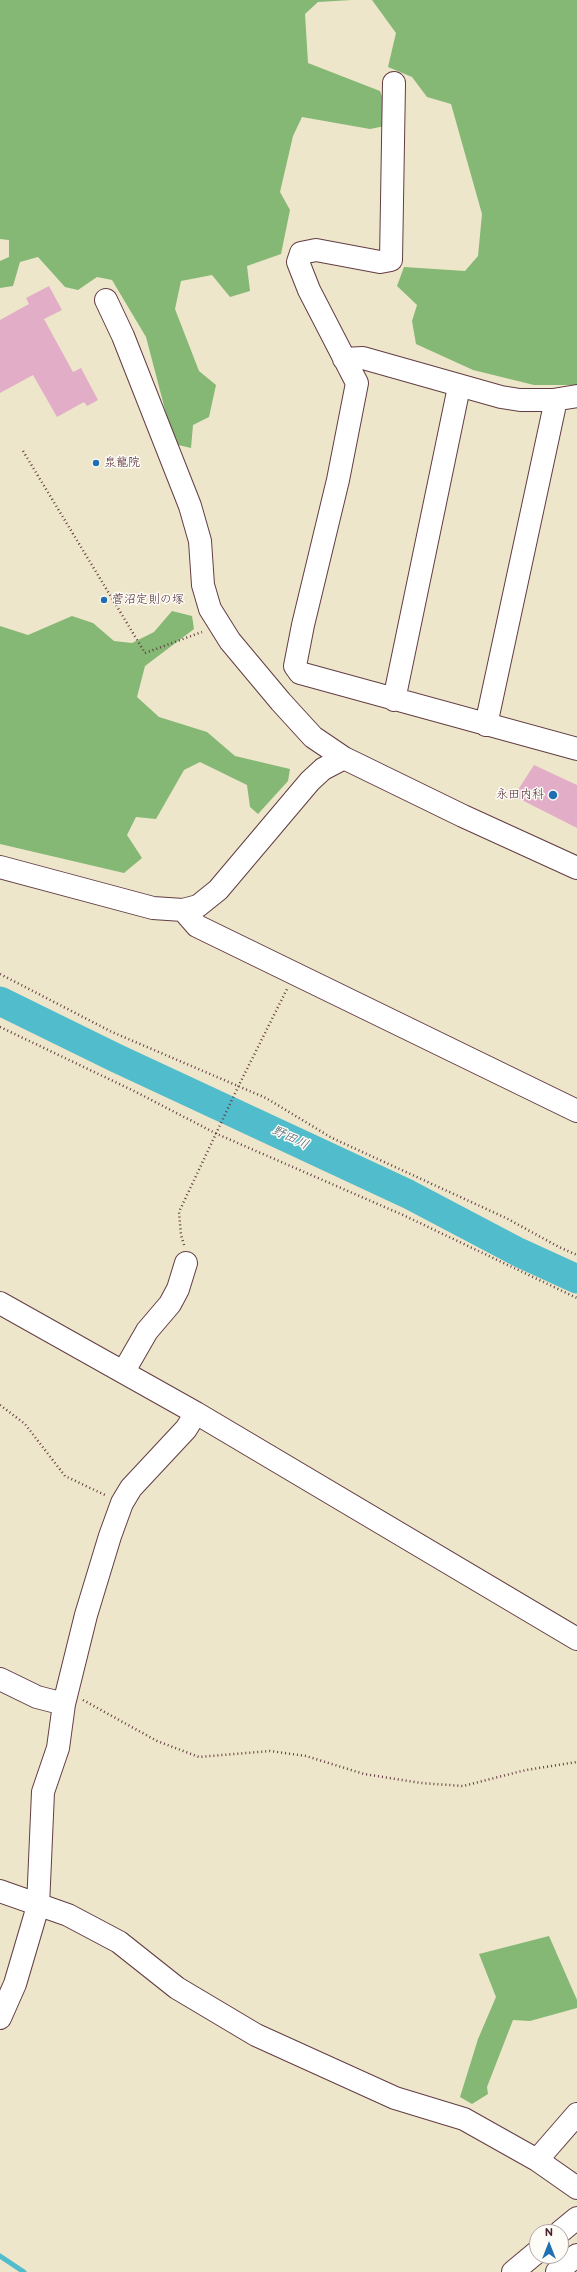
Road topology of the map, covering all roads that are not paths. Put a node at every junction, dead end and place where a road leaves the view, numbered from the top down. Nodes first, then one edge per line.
1 (394, 83) dead end
2 (106, 300) dead end
3 (344, 359) junction
4 (459, 387) junction
5 (577, 396) edge
6 (553, 400) junction
7 (394, 700) junction
8 (486, 725) junction
9 (577, 749) edge
10 (344, 758) junction
11 (0, 866) edge
12 (577, 868) edge
13 (183, 910) junction
14 (577, 1111) edge
15 (186, 1263) road end
16 (0, 1303) edge
17 (124, 1371) junction
18 (196, 1413) junction
19 (577, 1639) edge
20 (0, 1679) edge
21 (65, 1697) junction
22 (0, 1891) edge
23 (38, 1906) junction
24 (0, 2018) edge
25 (577, 2114) edge
26 (537, 2160) junction
27 (577, 2188) edge
28 (577, 2218) edge
29 (569, 2225) edge
30 (577, 2255) edge
31 (529, 2259) edge
32 (513, 2272) edge
33 (557, 2272) edge

1 - 3 main road
2 - 10 main road
3 - 4 main road
3 - 7 main road
4 - 6 main road
4 - 7 main road
5 - 6 main road
6 - 8 main road
7 - 8 main road
8 - 9 main road
10 - 12 main road
10 - 13 main road
11 - 13 main road
13 - 14 main road
15 - 17 main road
16 - 17 main road
17 - 18 main road
18 - 19 main road
18 - 21 main road
20 - 21 main road
21 - 23 main road
22 - 23 main road
23 - 24 main road
23 - 26 main road
25 - 26 main road
26 - 27 main road
28 - 29 main road
30 - 33 main road
31 - 32 main road

